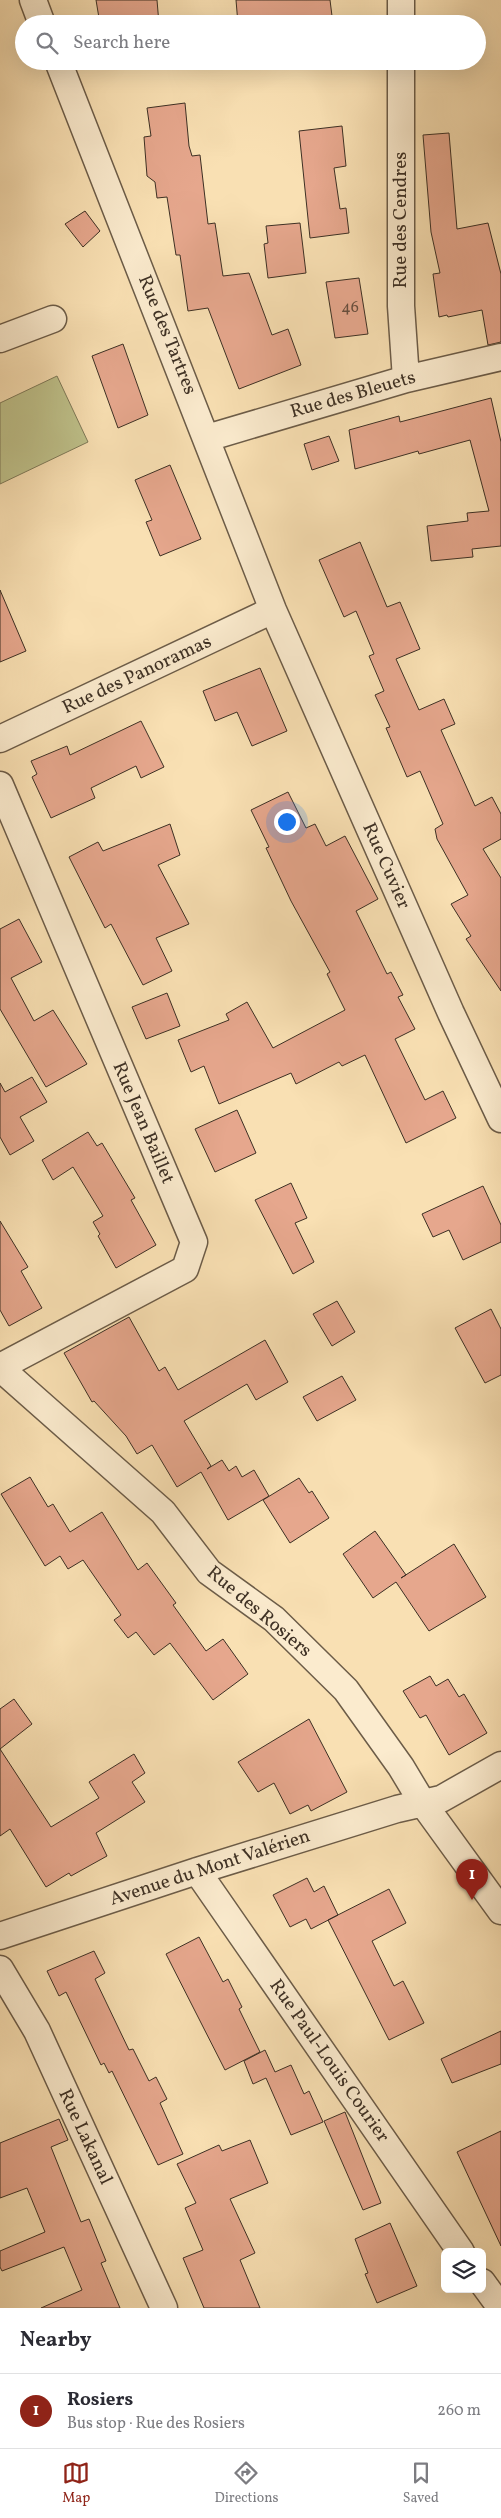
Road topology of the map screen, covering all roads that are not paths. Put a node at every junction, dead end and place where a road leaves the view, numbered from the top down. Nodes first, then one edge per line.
1 (33, 0) edge
2 (401, 0) edge
3 (39, 15) edge
4 (401, 15) edge
5 (62, 70) edge
6 (401, 70) edge
7 (53, 319) dead end
8 (0, 339) edge
9 (501, 357) edge
10 (406, 379) junction
11 (207, 438) junction
12 (273, 610) junction
13 (0, 739) edge
14 (0, 786) edge
15 (501, 1120) edge
16 (0, 1368) edge
17 (501, 1765) edge
18 (422, 1802) junction
19 (197, 1871) junction
20 (501, 1911) edge
21 (0, 1936) edge
22 (0, 1969) edge
23 (458, 2248) edge
24 (486, 2287) edge
25 (164, 2308) edge
26 (501, 2308) edge

1 - 3 street
2 - 4 street
5 - 11 street, Rue des Tartres
6 - 10 street, Rue des Cendres
7 - 8 street
9 - 10 street, Rue des Bleuets
10 - 11 street, Rue des Bleuets
11 - 12 street, Rue des Tartres
12 - 13 street, Rue des Panoramas
12 - 15 street, Rue Cuvier
14 - 16 street, Rue Jean Baillet
16 - 18 street, Rue des Rosiers
17 - 18 street
18 - 19 street, Avenue du Mont Valérien
18 - 20 street, Rue des Rosiers
19 - 21 street, Avenue du Mont Valérien
19 - 23 street, Rue Paul-Louis Courier
22 - 25 street, Rue Lakanal
24 - 26 street

